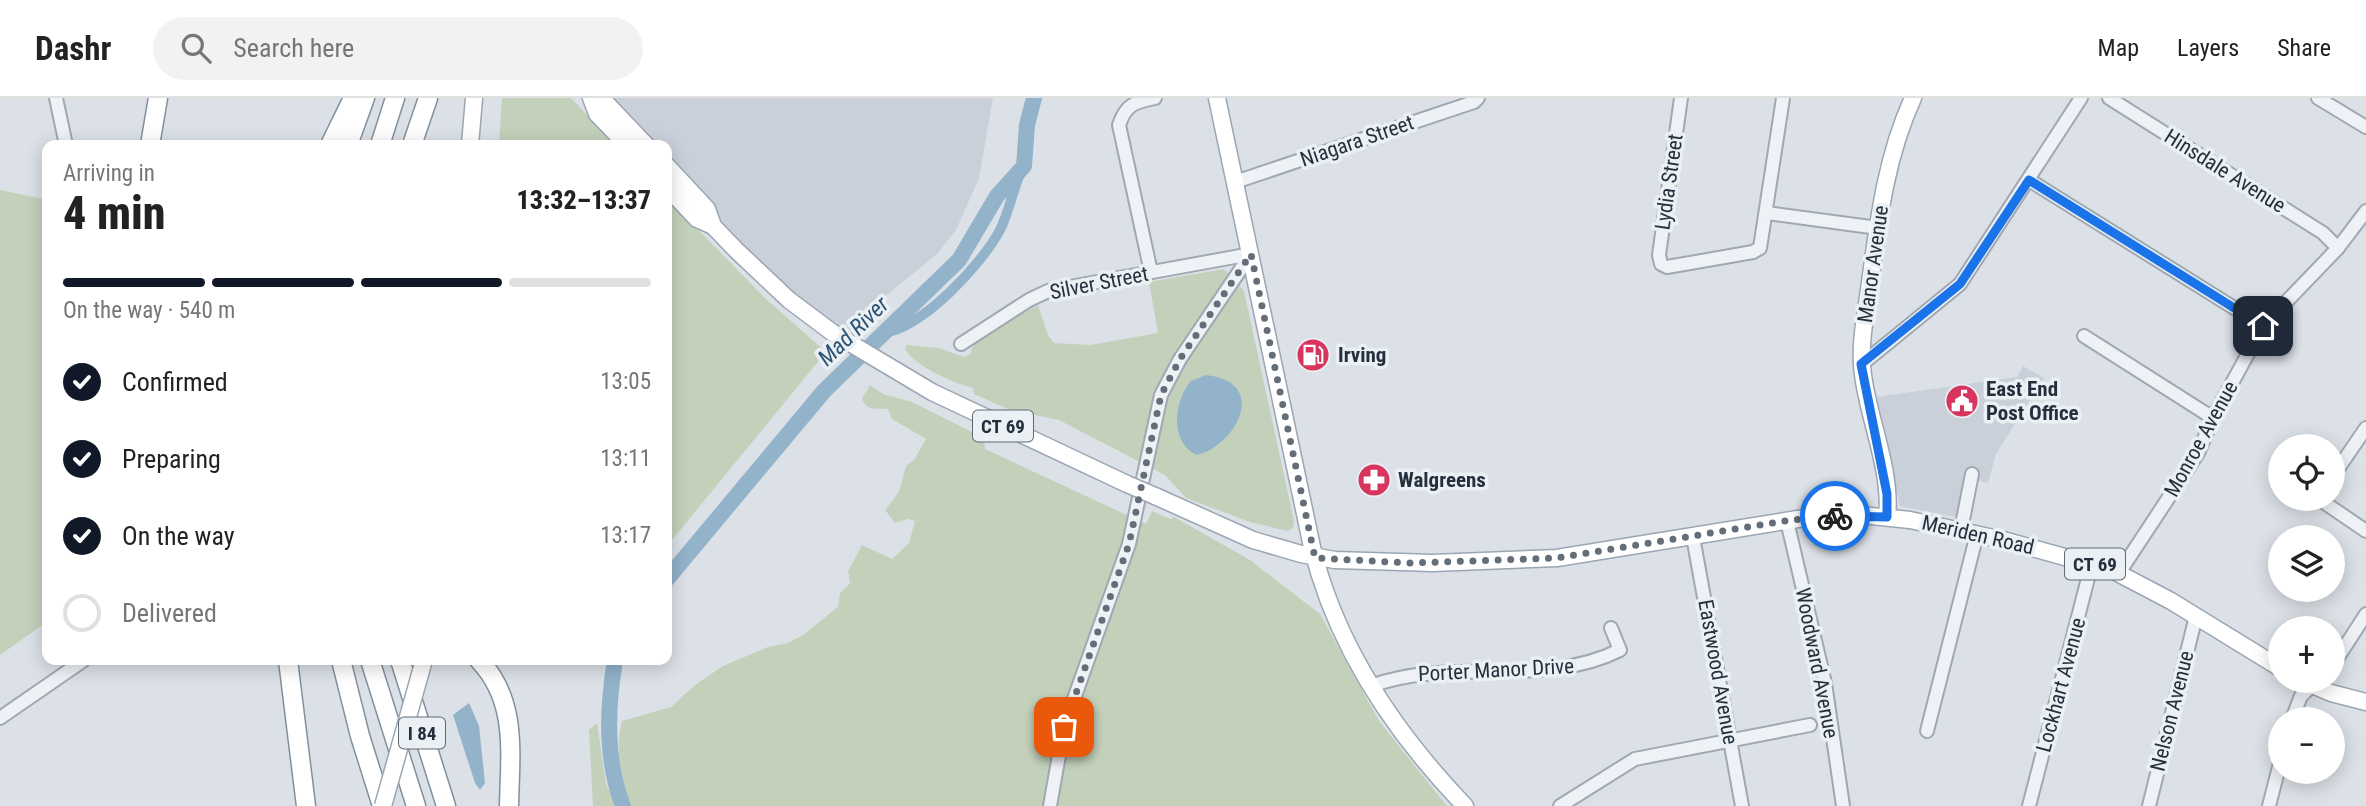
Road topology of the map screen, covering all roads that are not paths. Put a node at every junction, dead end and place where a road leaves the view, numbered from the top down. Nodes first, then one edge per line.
1 (56, 98) edge
2 (158, 98) edge
3 (353, 98) edge
4 (365, 98) edge
5 (395, 98) edge
6 (428, 98) edge
7 (474, 98) edge
8 (592, 98) edge
9 (1156, 98) edge
10 (1217, 98) edge
11 (1478, 98) edge
12 (1681, 98) edge
13 (1783, 98) edge
14 (1913, 98) edge
15 (2081, 98) edge
16 (2109, 98) edge
17 (2318, 98) edge
18 (2366, 127) edge
19 (65, 140) edge
20 (151, 140) edge
21 (332, 140) edge
22 (350, 140) edge
23 (382, 140) edge
24 (414, 140) edge
25 (470, 140) edge
26 (621, 140) edge
27 (641, 140) edge
28 (672, 171) edge
29 (2029, 180) junction
30 (1235, 182) junction
31 (672, 192) edge
32 (2366, 211) edge
33 (1767, 213) junction
34 (713, 226) junction
35 (1878, 228) junction
36 (2338, 248) junction
37 (1251, 254) junction
38 (1151, 272) junction
39 (2263, 326) junction
40 (2084, 336) dead end
41 (961, 344) dead end
42 (1861, 364) junction
43 (2213, 418) junction
44 (2366, 428) edge
45 (2345, 459) edge
46 (1972, 474) dead end
47 (2337, 511) edge
48 (1887, 517) junction
49 (1787, 521) junction
50 (2366, 531) edge
51 (1969, 532) junction
52 (1693, 537) junction
53 (1315, 558) junction
54 (2092, 563) junction
55 (2119, 573) junction
56 (2366, 614) edge
57 (2196, 616) junction
58 (1611, 628) dead end
59 (2345, 646) edge
60 (2268, 661) edge
61 (76, 665) edge
62 (289, 665) edge
63 (342, 665) edge
64 (372, 665) edge
65 (402, 665) edge
66 (424, 665) edge
67 (483, 665) edge
68 (1371, 686) junction
69 (2341, 693) edge
70 (2366, 702) edge
71 (0, 718) edge
72 (1810, 725) dead end
73 (1927, 731) dead end
74 (1730, 742) junction
75 (2275, 784) edge
76 (1462, 804) edge
77 (306, 806) edge
78 (383, 806) edge
79 (416, 806) edge
80 (446, 806) edge
81 (509, 806) edge
82 (1050, 806) edge
83 (1560, 806) edge
84 (1742, 806) edge
85 (1843, 806) edge
86 (2029, 806) edge
87 (2149, 806) edge
88 (2269, 806) edge

1 - 19 street
2 - 20 highway
3 - 21 highway
4 - 22 highway
5 - 23 highway
6 - 24 highway
7 - 25 main road
8 - 26 main road
8 - 27 main road
9 - 38 street
10 - 30 main road
11 - 30 street, Niagara Street
12 - 33 street, Lydia Street
13 - 33 street
14 - 35 main road, Manor Avenue
15 - 29 street
16 - 36 street, Hinsdale Avenue
17 - 18 street
28 - 34 main road, CT 69
29 - 39 street
29 - 42 street
30 - 37 main road
31 - 34 main road, CT 69
32 - 36 street, Monroe Avenue
33 - 35 street
34 - 53 main road, CT 69, bridge
35 - 42 main road, Manor Avenue
36 - 39 street, Monroe Avenue
37 - 38 street, Silver Street
37 - 53 main road
37 - 82 street
38 - 41 street, Silver Street
39 - 43 street, Monroe Avenue
40 - 43 street
42 - 48 main road, Manor Avenue
43 - 55 street, Monroe Avenue
44 - 45 street
46 - 51 street
47 - 50 street
48 - 49 main road, Meriden Road / CT 69
48 - 51 main road, Meriden Road / CT 69
49 - 52 main road, Meriden Road / CT 69
49 - 85 street, Woodward Avenue
51 - 54 main road, Meriden Road / CT 69
51 - 73 street
52 - 53 main road, Meriden Road / CT 69
52 - 74 street, Eastwood Avenue
53 - 68 main road
54 - 55 main road, Meriden Road / CT 69
54 - 86 street, Lockhart Avenue
55 - 57 main road, Meriden Road / CT 69
56 - 59 street
57 - 60 main road, Meriden Road / CT 69
57 - 87 street, Nelson Avenue
58 - 68 street, Porter Manor Drive
61 - 71 street
62 - 77 highway
63 - 78 highway
64 - 79 highway, I 84
65 - 80 highway, I 84
66 - 78 main road, bridge
67 - 81 highway
68 - 76 main road
69 - 70 main road
72 - 74 street
74 - 83 street
74 - 84 street, Eastwood Avenue
75 - 88 street

